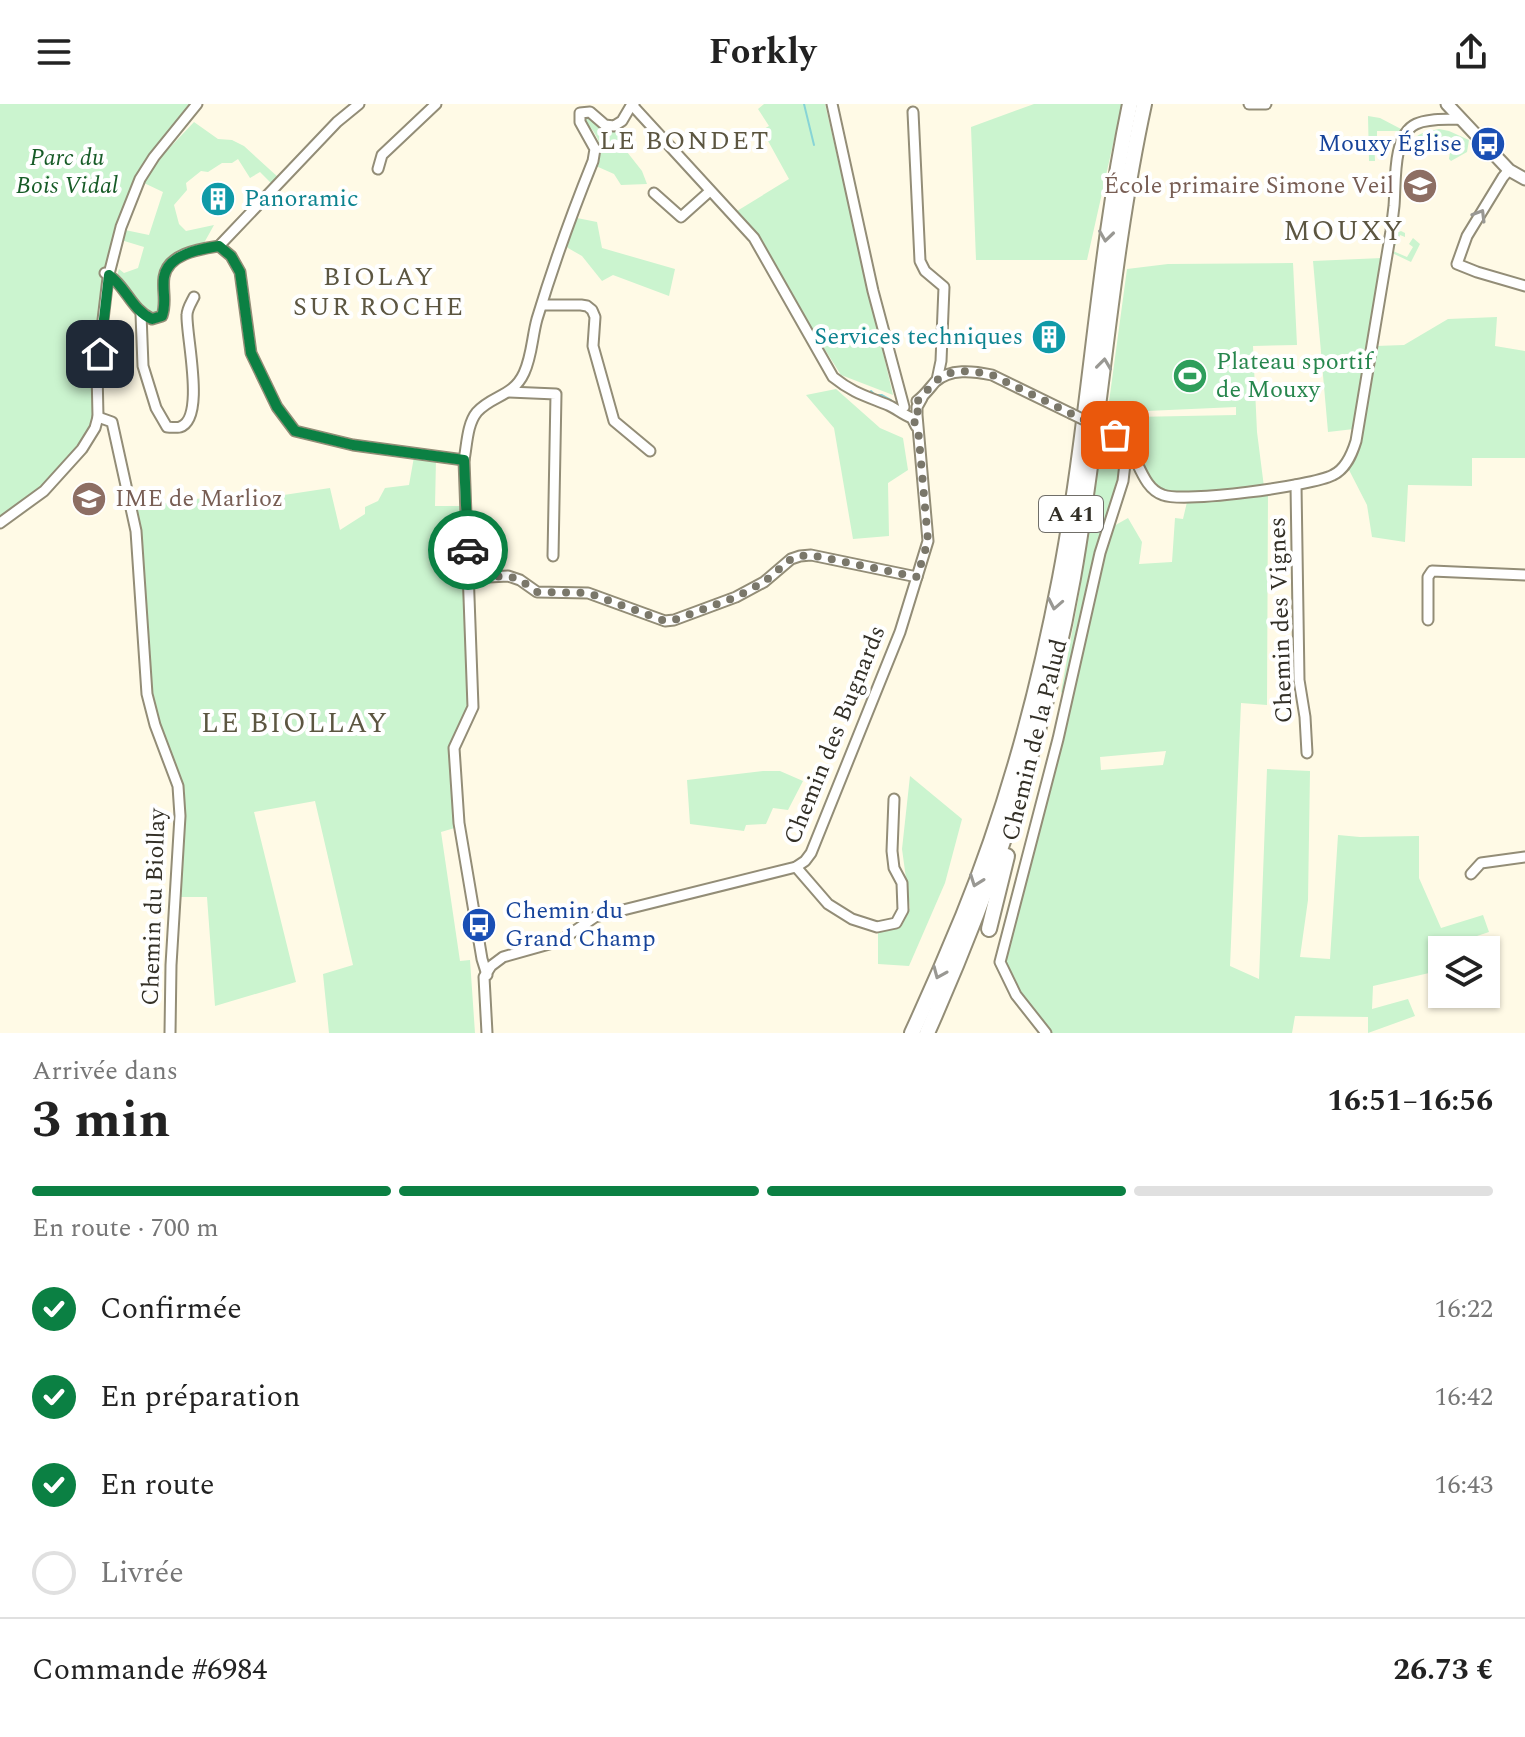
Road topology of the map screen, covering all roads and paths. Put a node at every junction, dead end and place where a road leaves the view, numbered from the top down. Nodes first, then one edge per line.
1 (197, 104) edge
2 (359, 104) edge
3 (436, 104) edge
4 (633, 104) edge
5 (832, 104) edge
6 (1130, 104) edge
7 (1144, 104) edge
8 (1249, 104) edge
9 (1266, 104) edge
10 (1447, 104) edge
11 (913, 112) dead end
12 (1460, 119) junction
13 (378, 169) dead end
14 (1509, 170) junction
15 (1525, 179) edge
16 (710, 191) junction
17 (654, 193) dead end
18 (219, 246) junction
19 (109, 277) junction
20 (1525, 286) edge
21 (194, 297) dead end
22 (542, 305) junction
23 (141, 314) junction
24 (937, 380) junction
25 (509, 392) junction
26 (910, 407) junction
27 (99, 419) junction
28 (1127, 444) junction
29 (650, 451) dead end
30 (464, 460) junction
31 (1296, 485) junction
32 (0, 523) edge
33 (553, 556) dead end
34 (1525, 575) edge
35 (917, 577) junction
36 (469, 578) junction
37 (1428, 620) dead end
38 (1307, 753) dead end
39 (1030, 758) junction
40 (894, 799) dead end
41 (1525, 857) edge
42 (796, 867) junction
43 (1471, 874) dead end
44 (989, 929) dead end
45 (486, 975) junction
46 (170, 1033) edge
47 (487, 1033) edge
48 (912, 1033) edge
49 (927, 1033) edge
50 (1046, 1033) edge

1 - 19 street
2 - 18 street
3 - 13 street
4 - 16 street
4 - 22 street
5 - 26 street, Chemin des Bugnards
6 -> 48 highway, A 41
39 -> 7 highway, A 41
8 - 9 street
10 - 12 main road
11 - 24 street
12 - 14 main road
12 - 31 street
14 - 15 main road
20 -> 14 street
16 - 17 street
16 - 26 street
18 - 23 street
18 - 30 street
19 - 23 street
19 - 27 street
21 - 23 street
22 - 25 street
22 - 29 street
24 - 26 street
24 - 28 street, bridge
25 - 30 street
25 - 33 street
26 - 35 street, Chemin des Bugnards
27 - 32 street
27 - 46 street, Chemin du Biollay
28 - 31 street
28 - 50 street, Chemin de la Palud
30 - 36 street
31 - 38 street, Chemin des Vignes
34 - 37 street
35 - 36 street
35 - 42 street, Chemin des Bugnards
36 - 45 street
39 - 44 highway
39 - 49 highway, A 41
40 - 42 street
41 - 43 street
42 - 45 street, Chemin des Bugnards
45 - 47 street

